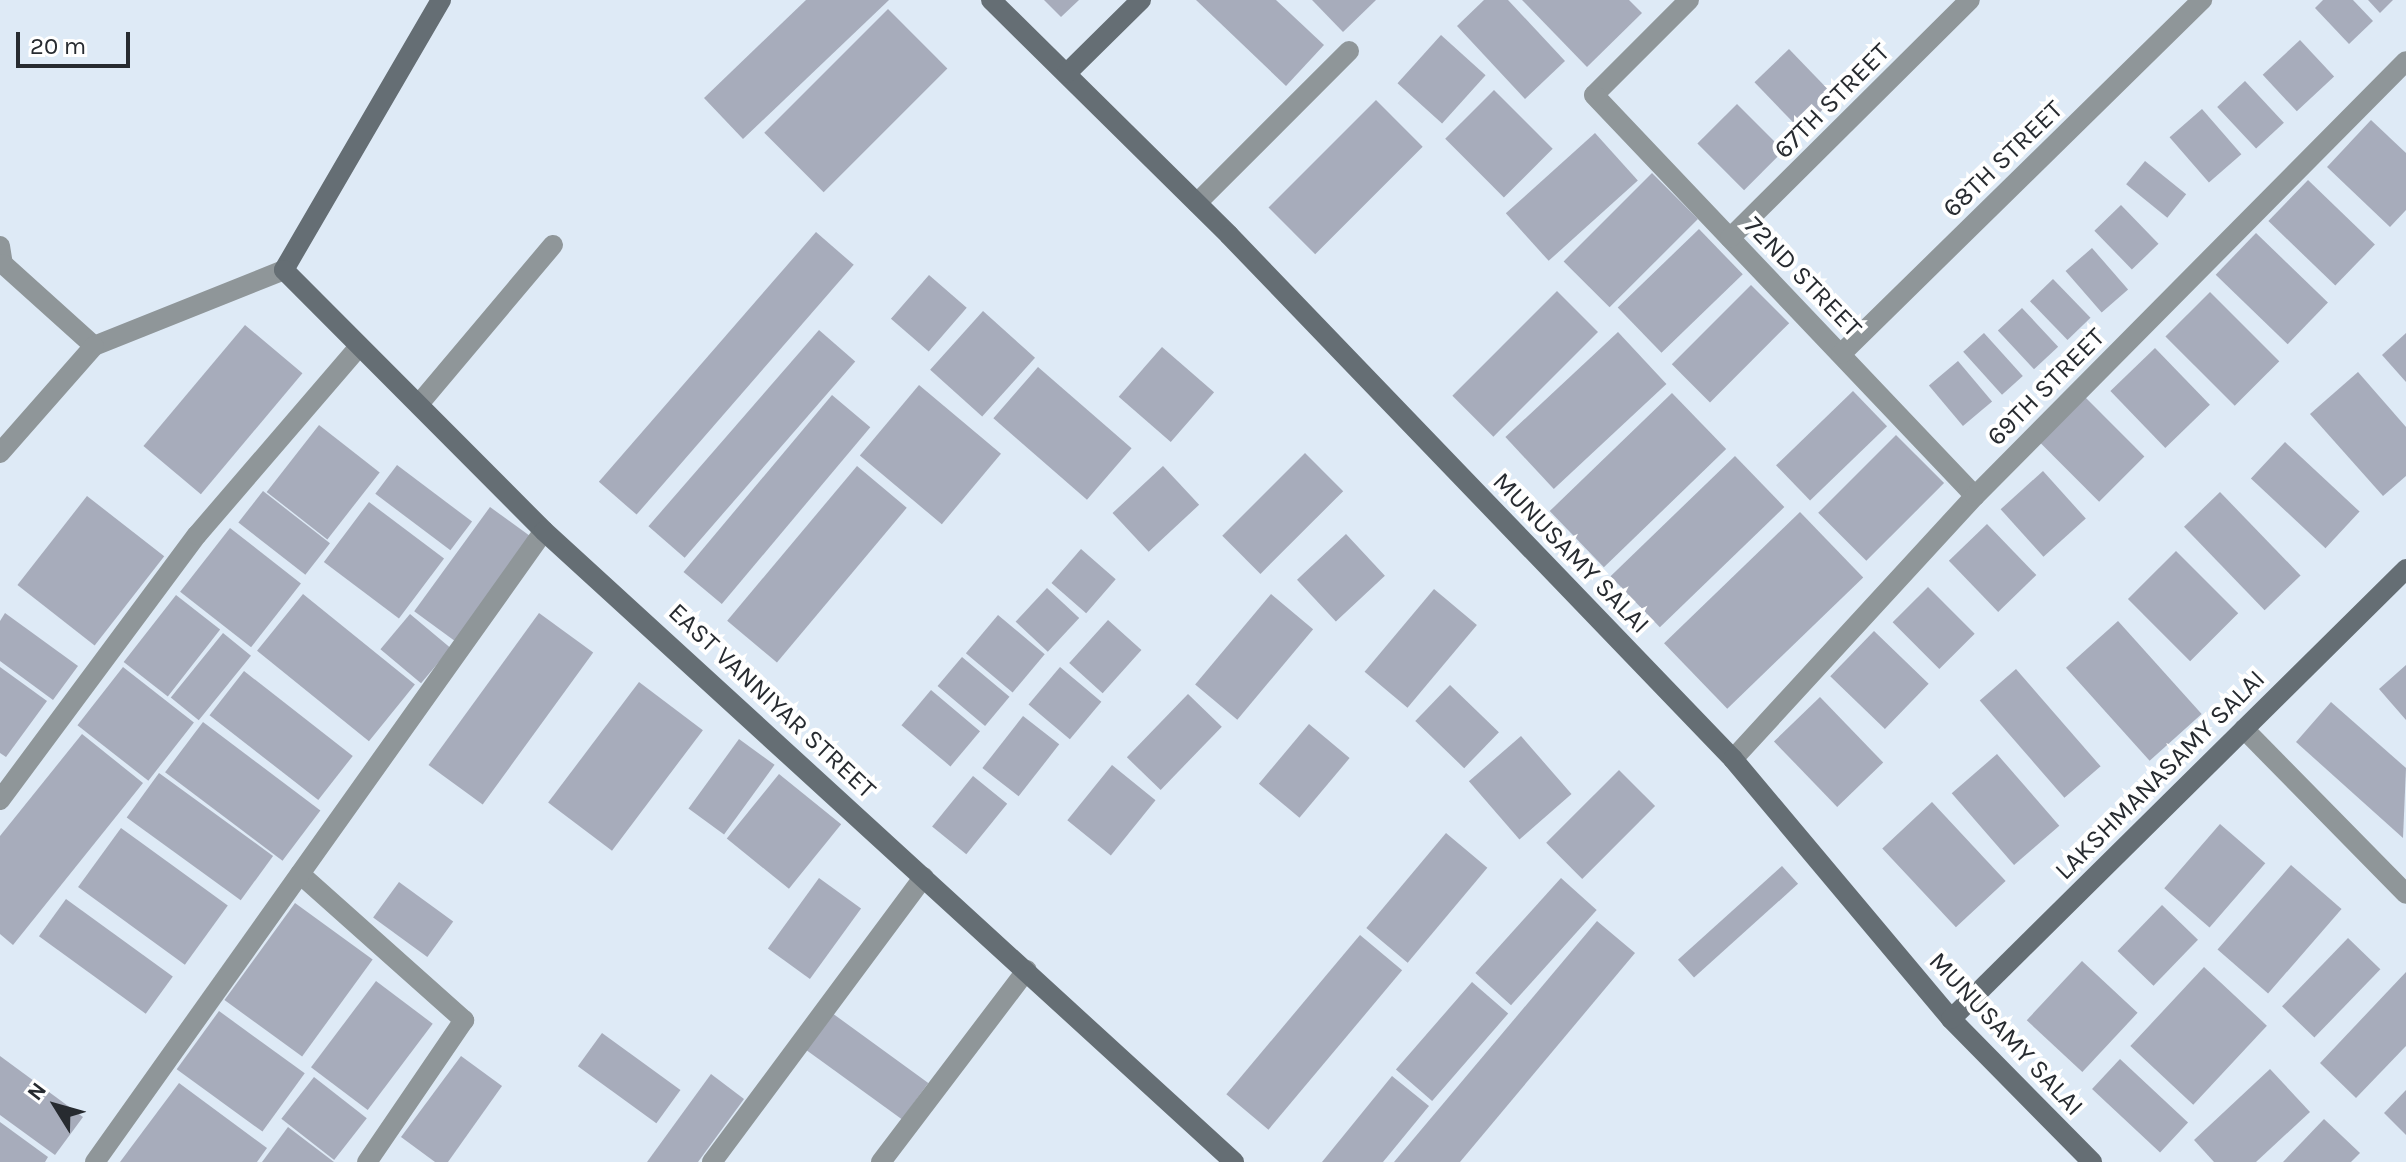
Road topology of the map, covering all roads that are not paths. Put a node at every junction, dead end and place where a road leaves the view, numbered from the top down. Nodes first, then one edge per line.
1 (441, 0) edge
2 (991, 0) edge
3 (1141, 0) edge
4 (1689, 0) edge
5 (1970, 0) edge
6 (2202, 0) edge
7 (1349, 51) dead end
8 (2406, 61) edge
9 (1067, 73) junction
10 (1197, 203) junction
11 (1730, 238) junction
12 (553, 245) dead end
13 (0, 246) edge
14 (284, 270) junction
15 (94, 346) junction
16 (358, 348) junction
17 (1841, 354) junction
18 (419, 404) junction
19 (0, 453) edge
20 (1975, 496) junction
21 (544, 531) junction
22 (2406, 569) edge
23 (2244, 729) junction
24 (1733, 759) junction
25 (0, 800) edge
26 (300, 874) junction
27 (924, 877) junction
28 (2406, 894) edge
29 (1027, 970) junction
30 (1951, 1019) junction
31 (95, 1162) edge
32 (367, 1162) edge
33 (712, 1162) edge
34 (881, 1162) edge
35 (1234, 1162) edge
36 (2092, 1162) edge

1 - 14 street
2 - 9 street, MUNUSAMY SALAI
3 - 9 street
4 - 11 street, 72ND STREET
5 - 11 street, 67TH STREET
6 - 17 street, 68TH STREET
7 - 10 street
8 - 20 street, 69TH STREET
9 - 10 street, MUNUSAMY SALAI
10 - 24 street, MUNUSAMY SALAI
11 - 17 street, 72ND STREET
12 - 18 street
13 - 15 street
14 - 15 street
14 - 16 street, EAST VANNIYAR STREET
15 - 19 street
16 - 18 street, EAST VANNIYAR STREET
16 - 25 street
17 - 20 street, 72ND STREET
18 - 21 street, EAST VANNIYAR STREET
20 - 24 street, 69TH STREET
21 - 26 street
21 - 27 street, EAST VANNIYAR STREET
22 - 23 street, LAKSHMANASAMY SALAI
23 - 28 street
23 - 30 street, LAKSHMANASAMY SALAI
24 - 30 street, MUNUSAMY SALAI
26 - 31 street
26 - 32 street
27 - 29 street, EAST VANNIYAR STREET
27 - 33 street
29 - 34 street
29 - 35 street, EAST VANNIYAR STREET
30 - 36 street, MUNUSAMY SALAI

